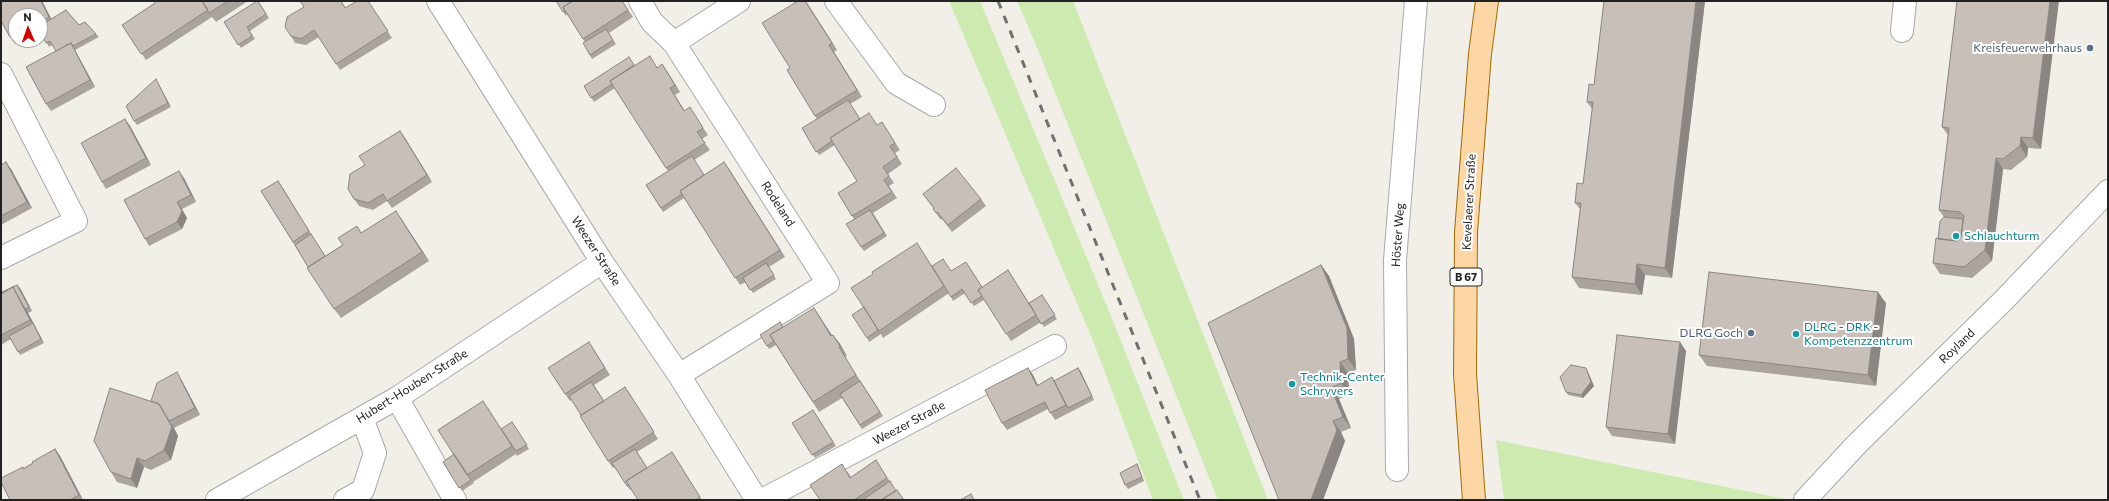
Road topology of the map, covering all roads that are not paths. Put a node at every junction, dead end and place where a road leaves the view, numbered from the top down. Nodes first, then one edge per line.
1 (438, 1) edge
2 (640, 1) edge
3 (738, 1) edge
4 (836, 1) edge
5 (1416, 1) edge
6 (1487, 1) edge
7 (1906, 1) edge
8 (1902, 31) dead end
9 (674, 44) junction
10 (1, 74) edge
11 (934, 105) dead end
12 (2108, 191) edge
13 (1, 258) edge
14 (602, 262) junction
15 (1055, 346) dead end
16 (679, 375) junction
17 (397, 398) junction
18 (362, 418) junction
19 (1397, 470) dead end
20 (217, 500) edge
21 (345, 500) edge
22 (455, 500) edge
23 (757, 500) edge
24 (762, 500) edge
25 (1474, 500) edge
26 (1805, 500) edge

1 - 14 street, Weezer Straße
2 - 9 street
3 - 9 street
4 - 11 street
5 - 19 street, Höster Weg
6 - 25 main road, Kevelaerer Straße / B 67
7 - 8 street
9 - 16 street, Rodeland
10 - 13 street
12 - 26 street, Royland
14 - 16 street, Weezer Straße
14 - 17 street, Hubert-Houben-Straße
15 - 24 street, Weezer Straße
16 - 23 street, Weezer Straße
17 - 18 street, Hubert-Houben-Straße
17 - 22 street
18 - 20 street, Hubert-Houben-Straße
18 - 21 street

